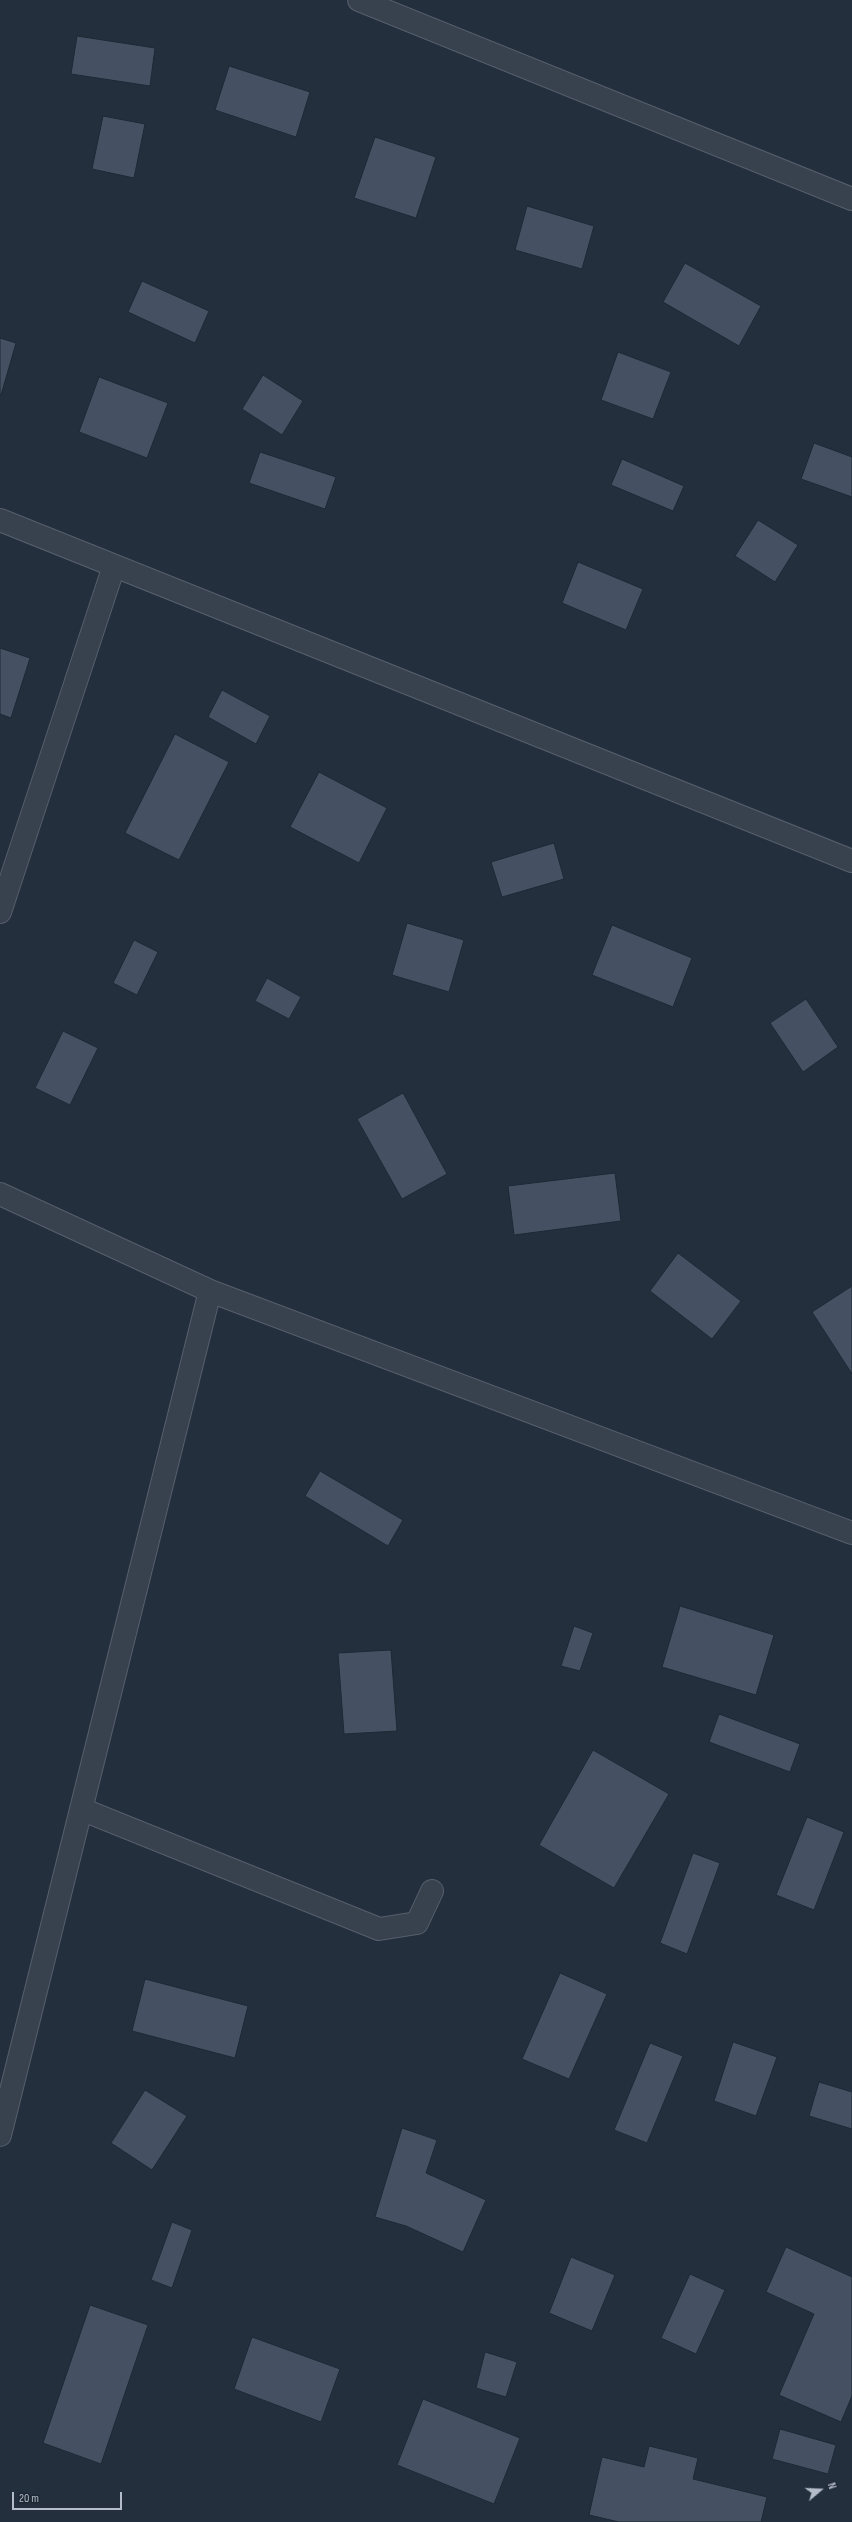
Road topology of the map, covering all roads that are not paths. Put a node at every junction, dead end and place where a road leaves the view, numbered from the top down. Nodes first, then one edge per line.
1 (358, 0) edge
2 (852, 199) edge
3 (0, 520) edge
4 (114, 566) junction
5 (851, 857) edge
6 (0, 912) edge
7 (0, 1194) edge
8 (210, 1291) junction
9 (852, 1534) edge
10 (81, 1809) junction
11 (432, 1891) dead end
12 (0, 2135) edge

1 - 2 street
3 - 4 street
4 - 5 street
4 - 6 street
7 - 8 street
8 - 9 street
8 - 10 street
10 - 11 street
10 - 12 street

